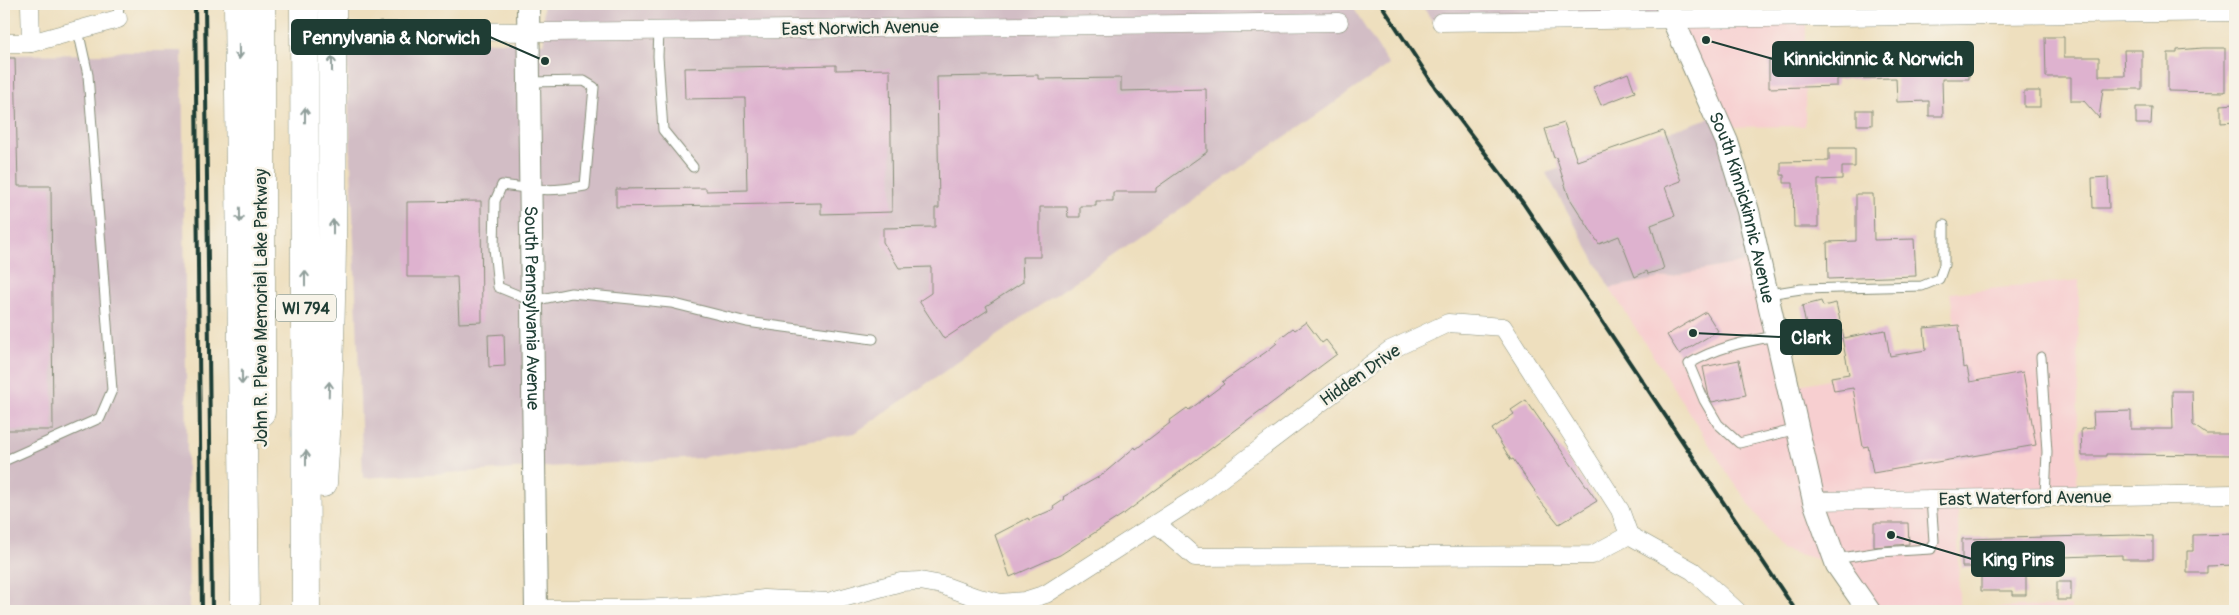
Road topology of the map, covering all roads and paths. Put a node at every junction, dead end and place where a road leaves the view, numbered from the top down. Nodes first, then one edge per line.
1 (30, 4) edge
2 (238, 4) edge
3 (261, 4) edge
4 (304, 4) edge
5 (332, 4) edge
6 (528, 4) edge
7 (118, 11) edge
8 (1670, 11) edge
9 (2235, 12) edge
10 (1339, 22) dead end
11 (1441, 22) dead end
12 (78, 30) junction
13 (659, 30) junction
14 (380, 31) dead end
15 (528, 32) junction
16 (4, 43) edge
17 (31, 43) junction
18 (529, 82) junction
19 (694, 167) dead end
20 (530, 190) junction
21 (1944, 225) dead end
22 (1769, 294) junction
23 (532, 301) junction
24 (1778, 335) junction
25 (873, 339) dead end
26 (2041, 358) dead end
27 (1798, 429) junction
28 (4, 461) edge
29 (2235, 494) edge
30 (2045, 497) junction
31 (1931, 500) junction
32 (1814, 502) junction
33 (1157, 524) junction
34 (1629, 535) junction
35 (1834, 559) junction
36 (307, 576) junction
37 (536, 610) edge
38 (245, 611) edge
39 (261, 611) edge
40 (306, 611) edge
41 (1737, 611) edge
42 (1869, 611) edge

1 - 17 street
2 -> 38 main road
3 - 39 main road, John R. Plewa Memorial Lake Parkway / WI 794
36 -> 4 main road, WI 794
36 -> 5 main road
6 - 15 street, South Pennsylvania Avenue
7 - 12 street
8 - 9 street
8 - 11 street
8 - 22 street, South Kinnickinnic Avenue
10 - 13 street, East Norwich Avenue
12 - 17 street
12 - 28 lane
13 - 15 street, East Norwich Avenue
13 - 19 lane
14 - 15 street, East Norwich Avenue
15 - 18 street, South Pennsylvania Avenue
16 - 17 street
18 - 20 street, South Pennsylvania Avenue
18 - 20 lane
20 - 23 street, South Pennsylvania Avenue
20 - 23 lane
21 - 22 lane
22 - 24 street, South Kinnickinnic Avenue
23 - 25 lane
23 - 37 street, South Pennsylvania Avenue
24 - 27 street, South Kinnickinnic Avenue
24 - 27 lane
26 - 30 lane
27 - 32 street, South Kinnickinnic Avenue
29 - 30 street, East Waterford Avenue
30 - 31 street, East Waterford Avenue
31 - 32 street, East Waterford Avenue
31 - 35 lane
32 - 35 street, South Kinnickinnic Avenue
33 - 34 street
33 - 34 street, Hidden Drive
33 - 37 street, Hidden Drive
34 - 41 street
35 - 42 street, South Kinnickinnic Avenue
36 - 40 main road, WI 794

